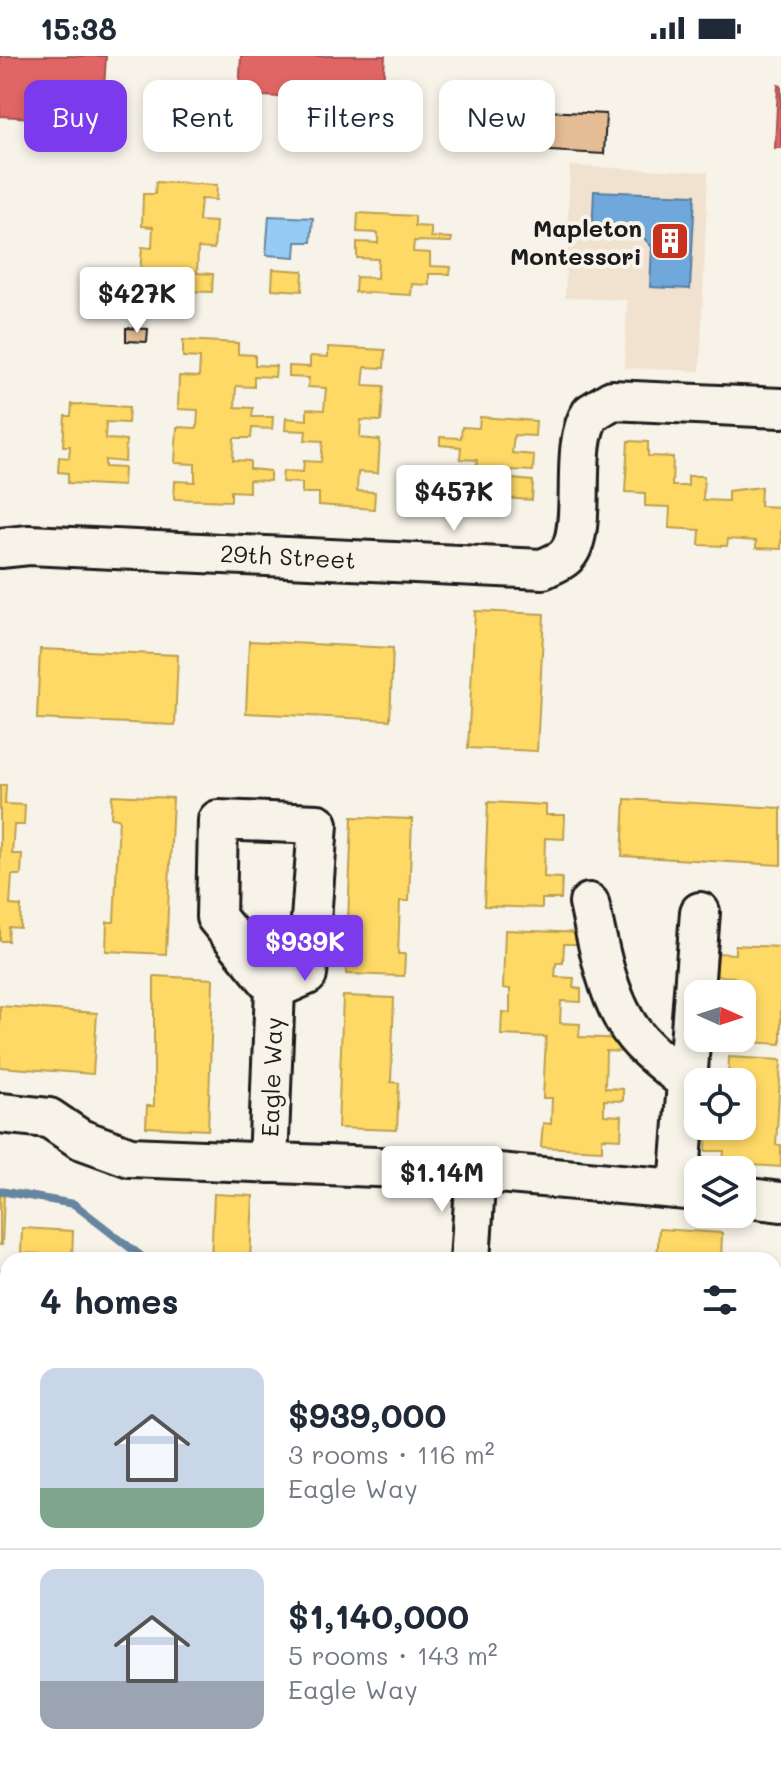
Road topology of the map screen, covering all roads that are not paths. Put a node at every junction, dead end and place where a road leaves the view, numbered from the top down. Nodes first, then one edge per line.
1 (781, 408) edge
2 (0, 548) edge
3 (589, 903) dead end
4 (700, 912) dead end
5 (275, 989) junction
6 (688, 1068) edge
7 (684, 1080) edge
8 (0, 1113) edge
9 (268, 1163) junction
10 (476, 1171) junction
11 (684, 1190) edge
12 (756, 1199) edge
13 (781, 1202) edge
14 (471, 1252) edge

1 - 2 street, 29th Street
3 - 7 street
4 - 6 street, Eagle Way
5 - 5 street, Eagle Way
5 - 9 street, Eagle Way
8 - 9 street, Eagle Way
9 - 10 street, Eagle Way
10 - 11 street, Eagle Way
10 - 14 street
12 - 13 street

